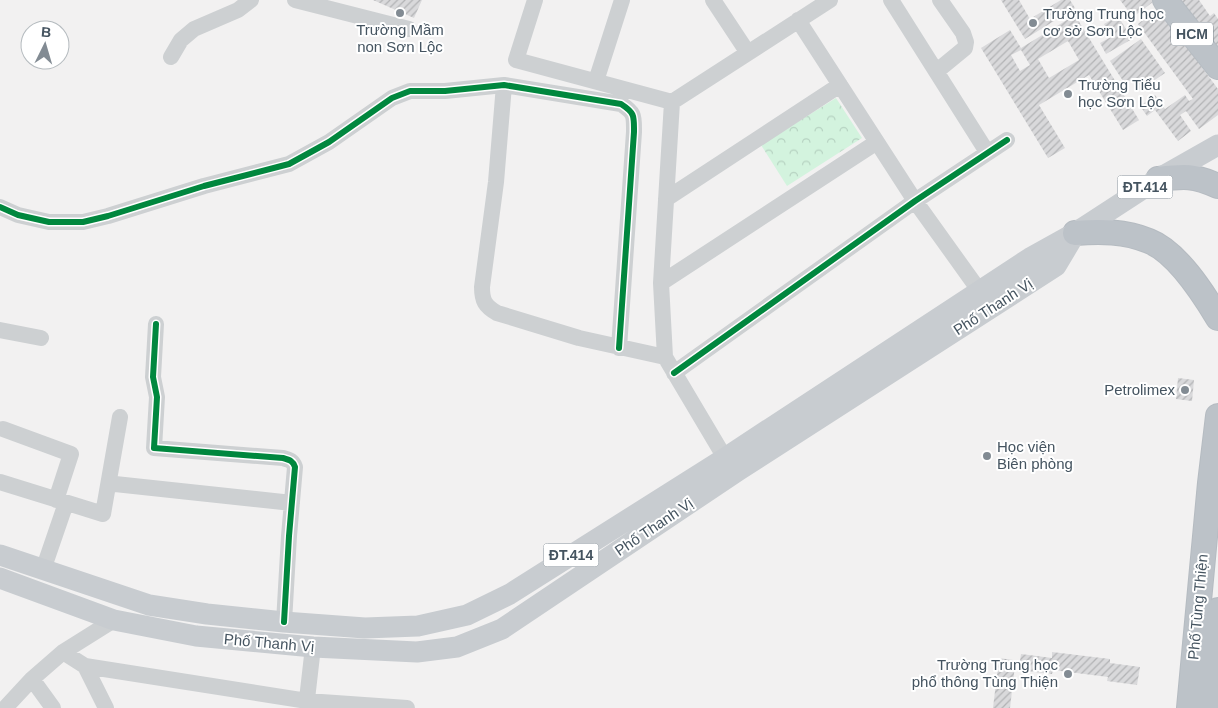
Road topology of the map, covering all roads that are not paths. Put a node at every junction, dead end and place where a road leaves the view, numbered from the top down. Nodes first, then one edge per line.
1 (252, 0) edge
2 (295, 0) edge
3 (535, 0) edge
4 (622, 0) edge
5 (713, 0) edge
6 (830, 0) edge
7 (891, 0) edge
8 (940, 0) edge
9 (1166, 0) edge
10 (326, 4) edge
11 (798, 20) junction
12 (409, 30) dead end
13 (748, 53) junction
14 (171, 57) dead end
15 (1218, 67) edge
16 (937, 70) junction
17 (596, 82) junction
18 (840, 85) junction
19 (504, 86) junction
20 (672, 102) junction
21 (1007, 140) dead end
22 (876, 142) junction
23 (1218, 145) edge
24 (987, 152) junction
25 (1158, 179) junction
26 (1218, 186) edge
27 (666, 199) junction
28 (915, 201) junction
29 (0, 207) edge
30 (1076, 234) junction
31 (661, 283) junction
32 (986, 300) junction
33 (1218, 318) edge
34 (156, 324) dead end
35 (0, 330) edge
36 (40, 338) dead end
37 (619, 348) junction
38 (665, 357) junction
39 (674, 373) junction
40 (1218, 416) edge
41 (120, 417) dead end
42 (3, 429) dead end
43 (732, 464) junction
44 (0, 482) edge
45 (114, 484) dead end
46 (61, 502) junction
47 (292, 503) junction
48 (0, 555) edge
49 (43, 570) junction
50 (0, 578) edge
51 (1218, 618) edge
52 (114, 620) junction
53 (284, 622) junction
54 (313, 647) junction
55 (63, 652) junction
56 (85, 666) junction
57 (32, 679) junction
58 (1212, 700) edge
59 (306, 705) edge
60 (5, 708) edge
61 (53, 708) edge
62 (106, 708) edge
63 (407, 708) edge
64 (1189, 708) edge

1 - 14 street
2 - 10 street
3 - 17 street
4 - 17 street
5 - 13 street
6 - 11 street
7 - 16 street
8 - 16 street
9 - 15 highway, HCM
10 - 12 street
11 - 13 street
11 - 18 street
13 - 20 street
16 - 24 street
17 - 20 street
18 - 22 street
18 - 27 street
19 - 29 street
19 - 37 street
19 - 37 street
20 - 27 street
21 - 24 street
22 - 28 street
22 - 31 street
23 - 25 main road, Phố Thanh Vị / ĐT.414
24 - 28 street
25 - 26 highway
25 - 30 main road, Phố Thanh Vị / ĐT.414
27 - 31 street
28 - 32 street
28 - 39 street
30 - 32 main road, Phố Thanh Vị / ĐT.414
30 - 33 highway
31 - 38 street
32 - 43 main road, Phố Thanh Vị / ĐT.414
34 - 47 street
35 - 36 street
37 - 38 street
38 - 39 street
39 - 43 street
40 - 64 highway, Phố Tùng Thiện
41 - 46 street
42 - 46 street
43 - 53 main road, Phố Thanh Vị / ĐT.414
43 - 54 main road, Phố Thanh Vị
44 - 46 street
45 - 47 street
46 - 49 street
47 - 53 street
48 - 49 main road, Phố Thanh Vị / ĐT.414
49 - 53 main road, Phố Thanh Vị / ĐT.414
50 - 52 main road, Phố Thanh Vị
51 - 58 highway, Phố Tùng Thiện
52 - 54 main road, Phố Thanh Vị
52 - 55 street
54 - 59 street
55 - 56 street
55 - 57 street
56 - 59 street
56 - 62 street
57 - 60 street
57 - 61 street
59 - 63 street

